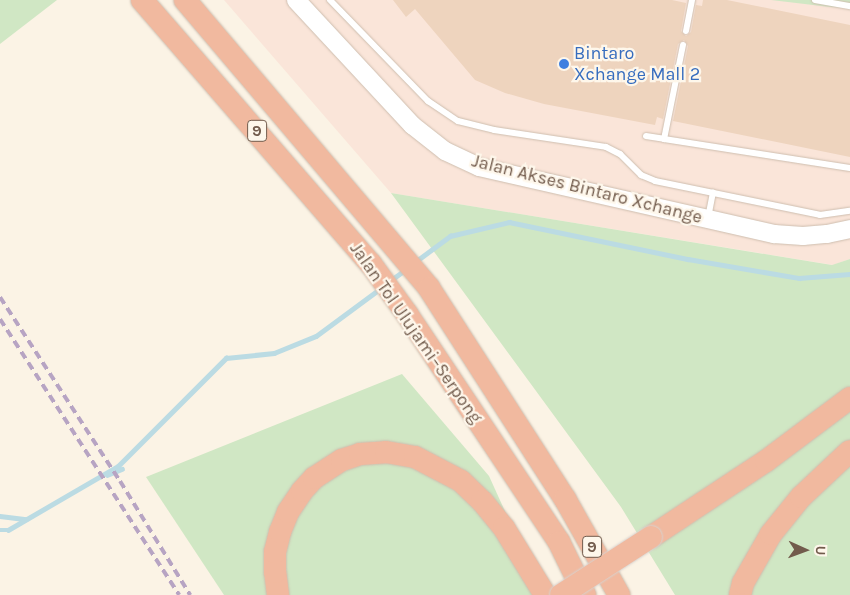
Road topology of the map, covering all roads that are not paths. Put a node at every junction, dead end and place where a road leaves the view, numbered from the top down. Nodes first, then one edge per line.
1 (142, 0) edge
2 (185, 0) edge
3 (296, 0) edge
4 (330, 0) edge
5 (692, 0) edge
6 (815, 0) edge
7 (850, 6) edge
8 (686, 31) dead end
9 (683, 45) dead end
10 (646, 136) dead end
11 (664, 140) junction
12 (850, 168) edge
13 (713, 192) junction
14 (850, 211) edge
15 (708, 219) junction
16 (850, 229) edge
17 (850, 398) edge
18 (850, 451) edge
19 (278, 595) edge
20 (545, 595) edge
21 (561, 595) edge
22 (585, 595) edge
23 (619, 595) edge
24 (740, 595) edge

1 - 22 highway, Jalan Tol Ulujami–Serpong / 9
2 - 23 highway, Jalan Tol Ulujami–Serpong / 9
3 - 15 main road, Jalan Akses Bintaro Xchange
4 - 13 lane
5 - 8 lane
6 - 7 lane
9 - 11 lane
10 - 11 lane
11 - 12 lane
13 - 14 lane
13 - 15 lane
15 - 16 main road, Jalan Akses Bintaro Xchange
17 - 21 highway, bridge
18 - 24 highway
19 - 20 highway

